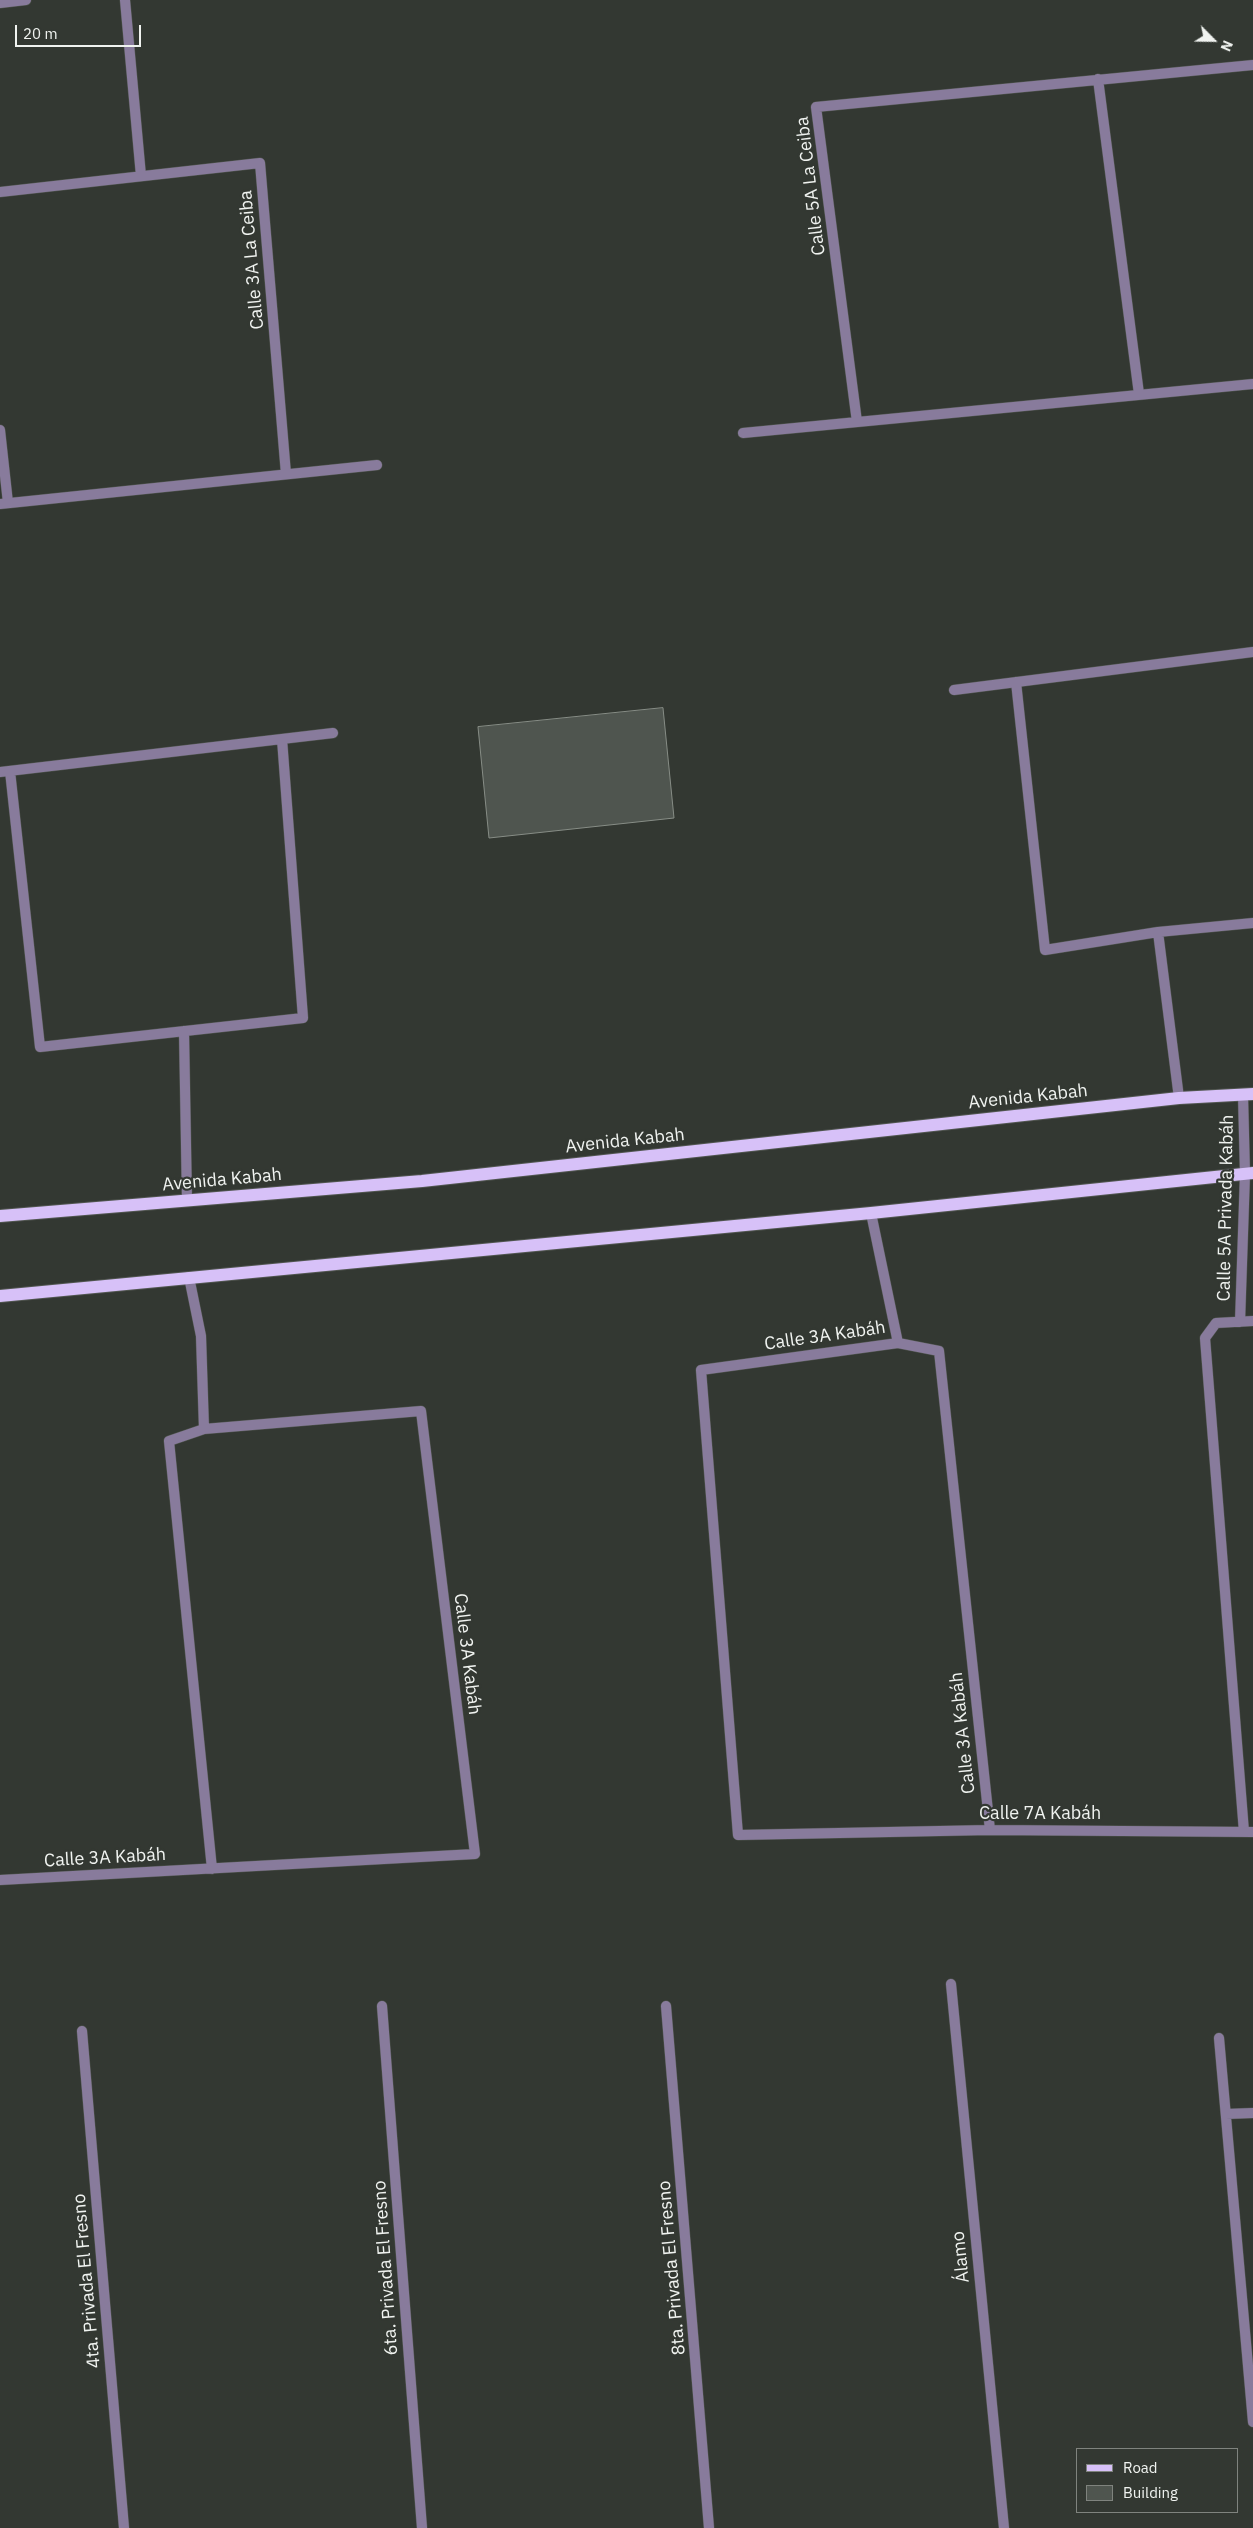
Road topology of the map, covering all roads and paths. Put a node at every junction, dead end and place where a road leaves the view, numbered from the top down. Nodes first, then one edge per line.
1 (26, 0) edge
2 (125, 0) edge
3 (0, 3) edge
4 (1253, 65) edge
5 (1098, 79) junction
6 (141, 176) junction
7 (0, 192) edge
8 (1253, 384) edge
9 (1139, 394) junction
10 (857, 422) junction
11 (0, 430) edge
12 (743, 433) dead end
13 (377, 465) dead end
14 (286, 474) junction
15 (4, 504) edge
16 (1253, 652) edge
17 (1016, 682) junction
18 (954, 690) dead end
19 (334, 734) dead end
20 (282, 739) junction
21 (5, 772) edge
22 (1253, 923) edge
23 (1158, 932) junction
24 (184, 1030) junction
25 (1248, 1094) edge
26 (1179, 1098) junction
27 (1249, 1174) edge
28 (187, 1201) junction
29 (872, 1213) junction
30 (0, 1216) edge
31 (189, 1278) junction
32 (0, 1296) edge
33 (1253, 1321) edge
34 (1240, 1322) junction
35 (898, 1343) junction
36 (204, 1429) junction
37 (990, 1830) junction
38 (1248, 1832) edge
39 (738, 1835) joint
40 (212, 1868) junction
41 (0, 1880) edge
42 (951, 1984) dead end
43 (382, 2006) dead end
44 (666, 2006) dead end
45 (82, 2031) dead end
46 (1219, 2038) dead end
47 (1253, 2113) edge
48 (1226, 2114) junction
49 (1253, 2422) edge
50 (124, 2528) edge
51 (422, 2528) edge
52 (709, 2528) edge
53 (1004, 2528) edge

1 - 3 street
2 - 6 street
4 - 5 street, Calle 5A La Ceiba
5 - 9 street
5 - 10 street, Calle 5A La Ceiba
6 - 7 street, Calle 3A La Ceiba
6 - 14 street, Calle 3A La Ceiba
8 - 9 street
9 - 10 street
10 - 12 street
11 - 15 street
13 - 14 street
14 - 15 street
16 - 17 street
17 - 18 street
17 - 23 street
19 - 20 street
20 - 21 street
20 - 24 street
21 - 24 street
22 - 23 street
23 - 26 street
24 - 28 street
25 - 26 main road, Avenida Kabah
25 - 27 street, Calle 5A Privada Kabáh
26 - 28 main road, Avenida Kabah
27 - 29 main road
27 - 34 street, Calle 5A Privada Kabáh
28 - 30 main road, Avenida Kabah
29 - 31 main road
29 - 35 street
31 - 32 main road
31 - 36 street
33 - 34 street
34 - 38 street
35 - 37 street, Calle 3A Kabáh
35 - 39 street, Calle 3A Kabáh
36 - 40 street, Calle 3A Kabáh
36 - 40 street, Calle 3A Kabáh
37 - 38 street, Calle 7A Kabáh
37 - 39 street, Calle 7A Kabáh
40 - 41 street, Calle 3A Kabáh
42 - 53 street, Álamo
43 - 51 street, 6ta. Privada El Fresno
44 - 52 street, 8ta. Privada El Fresno
45 - 50 street, 4ta. Privada El Fresno
46 - 48 street
47 - 48 street
48 - 49 street

